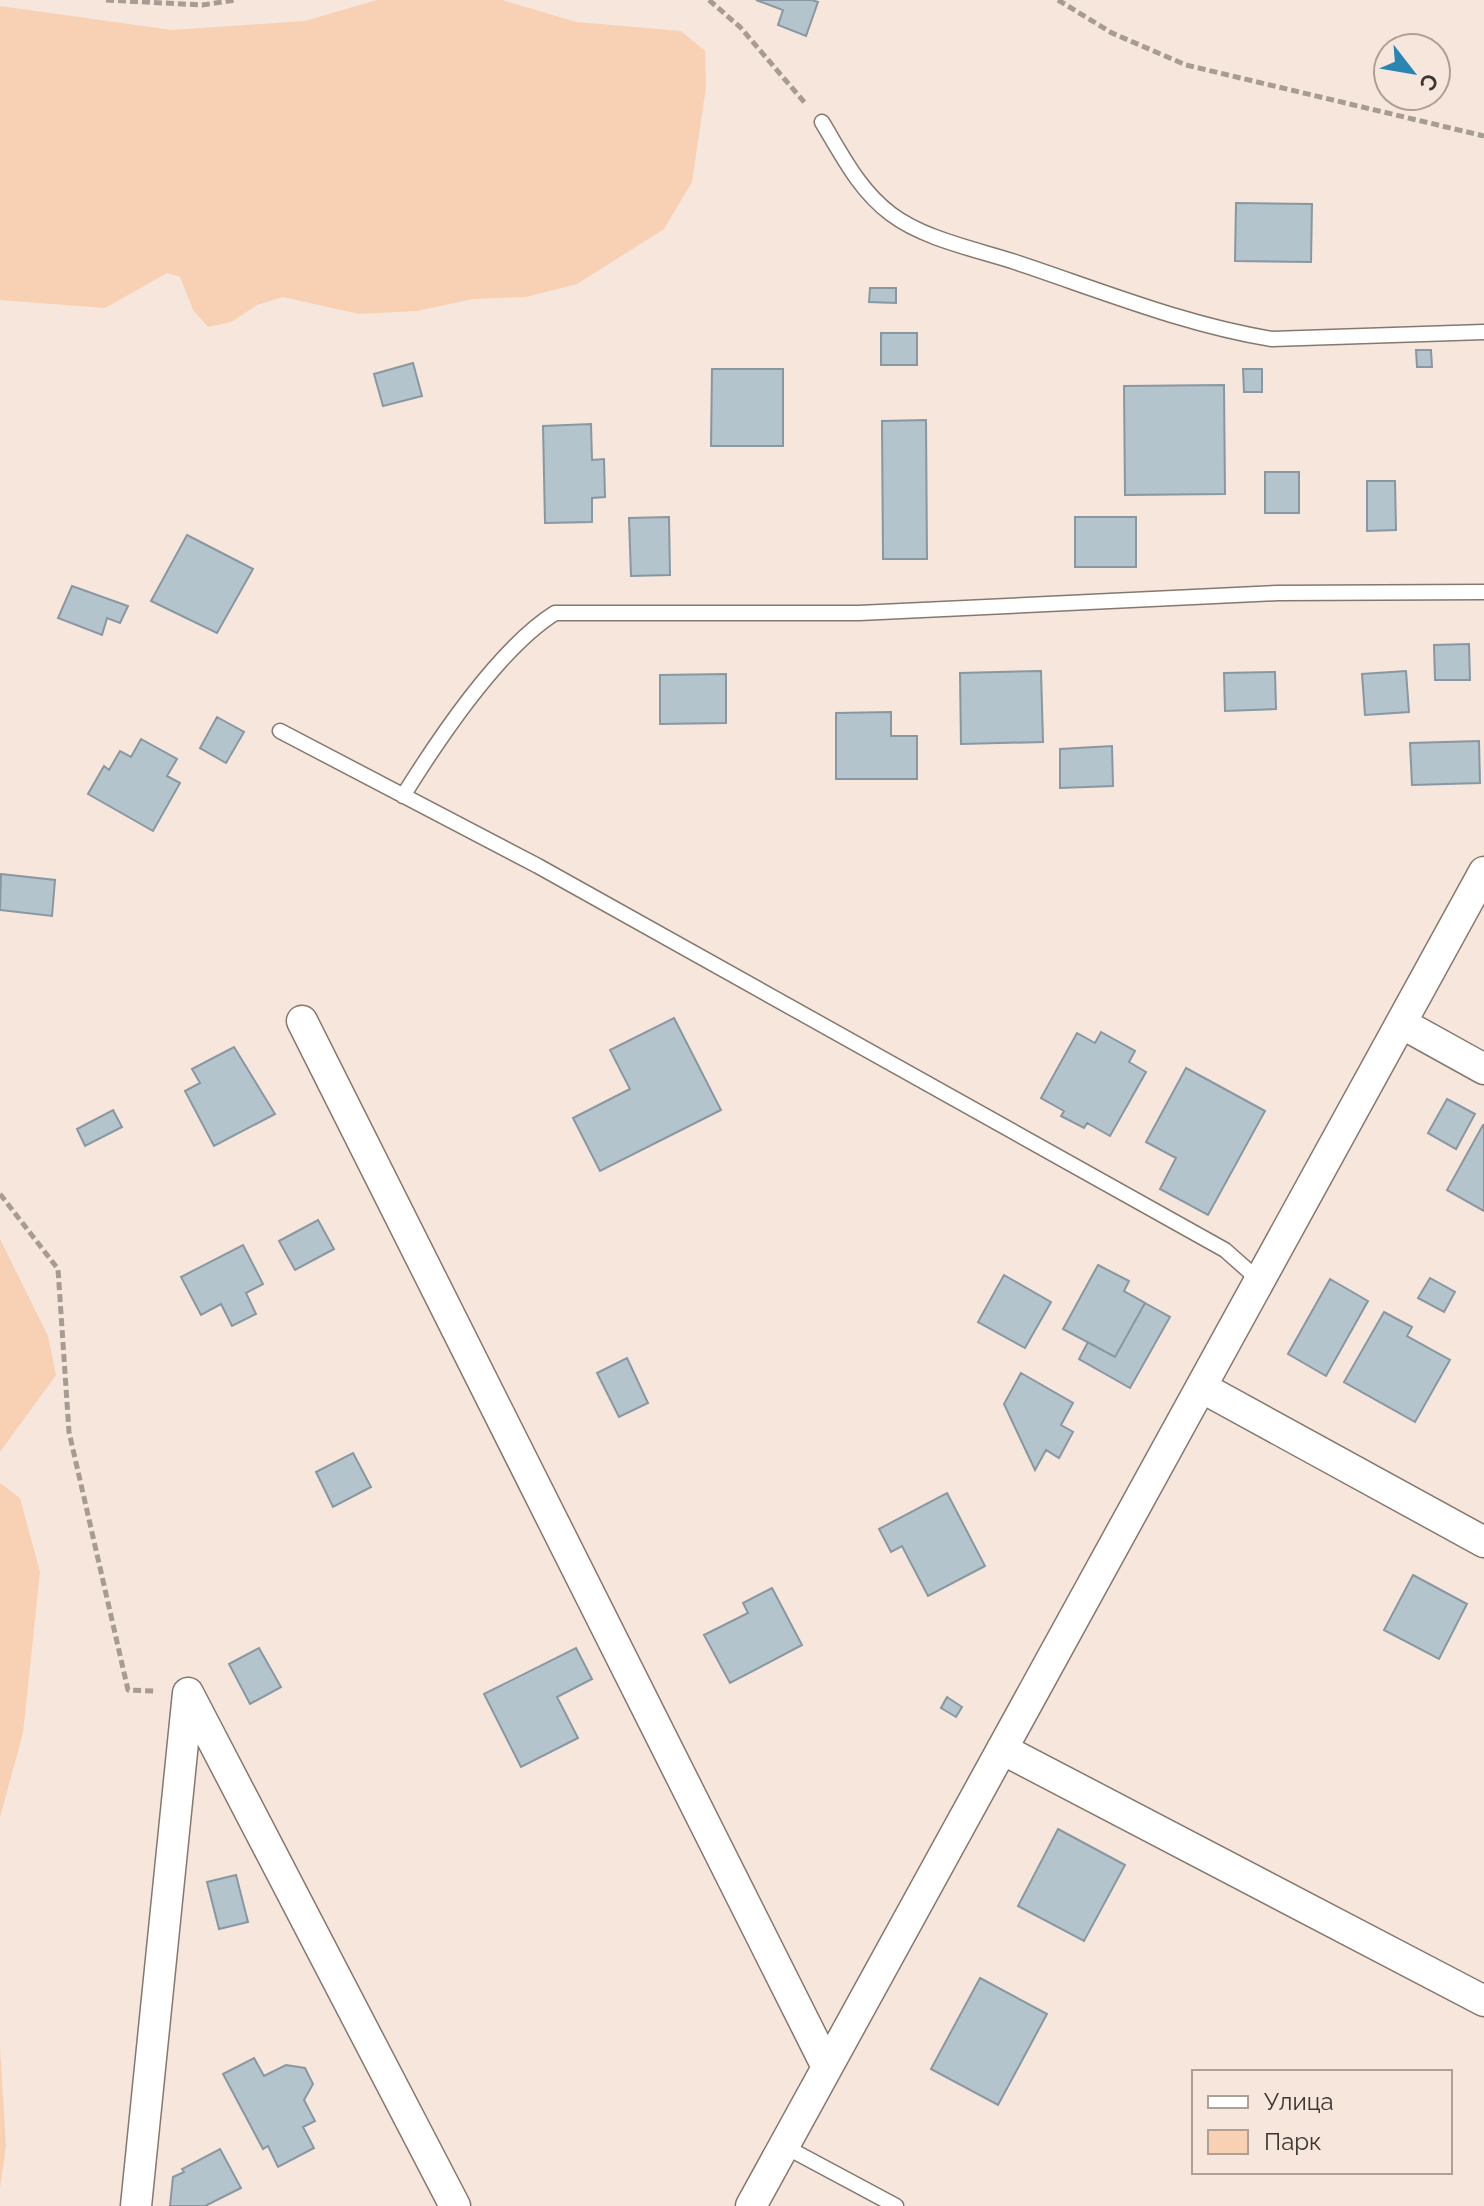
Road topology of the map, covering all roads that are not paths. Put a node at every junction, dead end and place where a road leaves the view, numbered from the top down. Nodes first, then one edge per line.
1 (822, 122) road end
2 (1484, 332) edge
3 (1484, 592) edge
4 (280, 731) dead end
5 (403, 796) junction
6 (1484, 872) edge
7 (302, 1021) dead end
8 (1401, 1023) junction
9 (1484, 1069) edge
10 (1260, 1281) junction
11 (1201, 1387) junction
12 (1484, 1542) edge
13 (1002, 1749) junction
14 (1484, 2001) edge
15 (827, 2067) junction
16 (784, 2146) junction
17 (136, 2206) edge
18 (455, 2206) edge
19 (751, 2206) edge
20 (896, 2206) edge

1 - 2 lane
3 - 5 lane
4 - 5 lane
5 - 10 lane
6 - 8 street
7 - 15 street
8 - 9 street
8 - 10 street
10 - 11 street
11 - 12 street
11 - 13 street
13 - 14 street
13 - 15 street
15 - 16 street
16 - 19 street
16 - 20 lane
17 - 18 street

